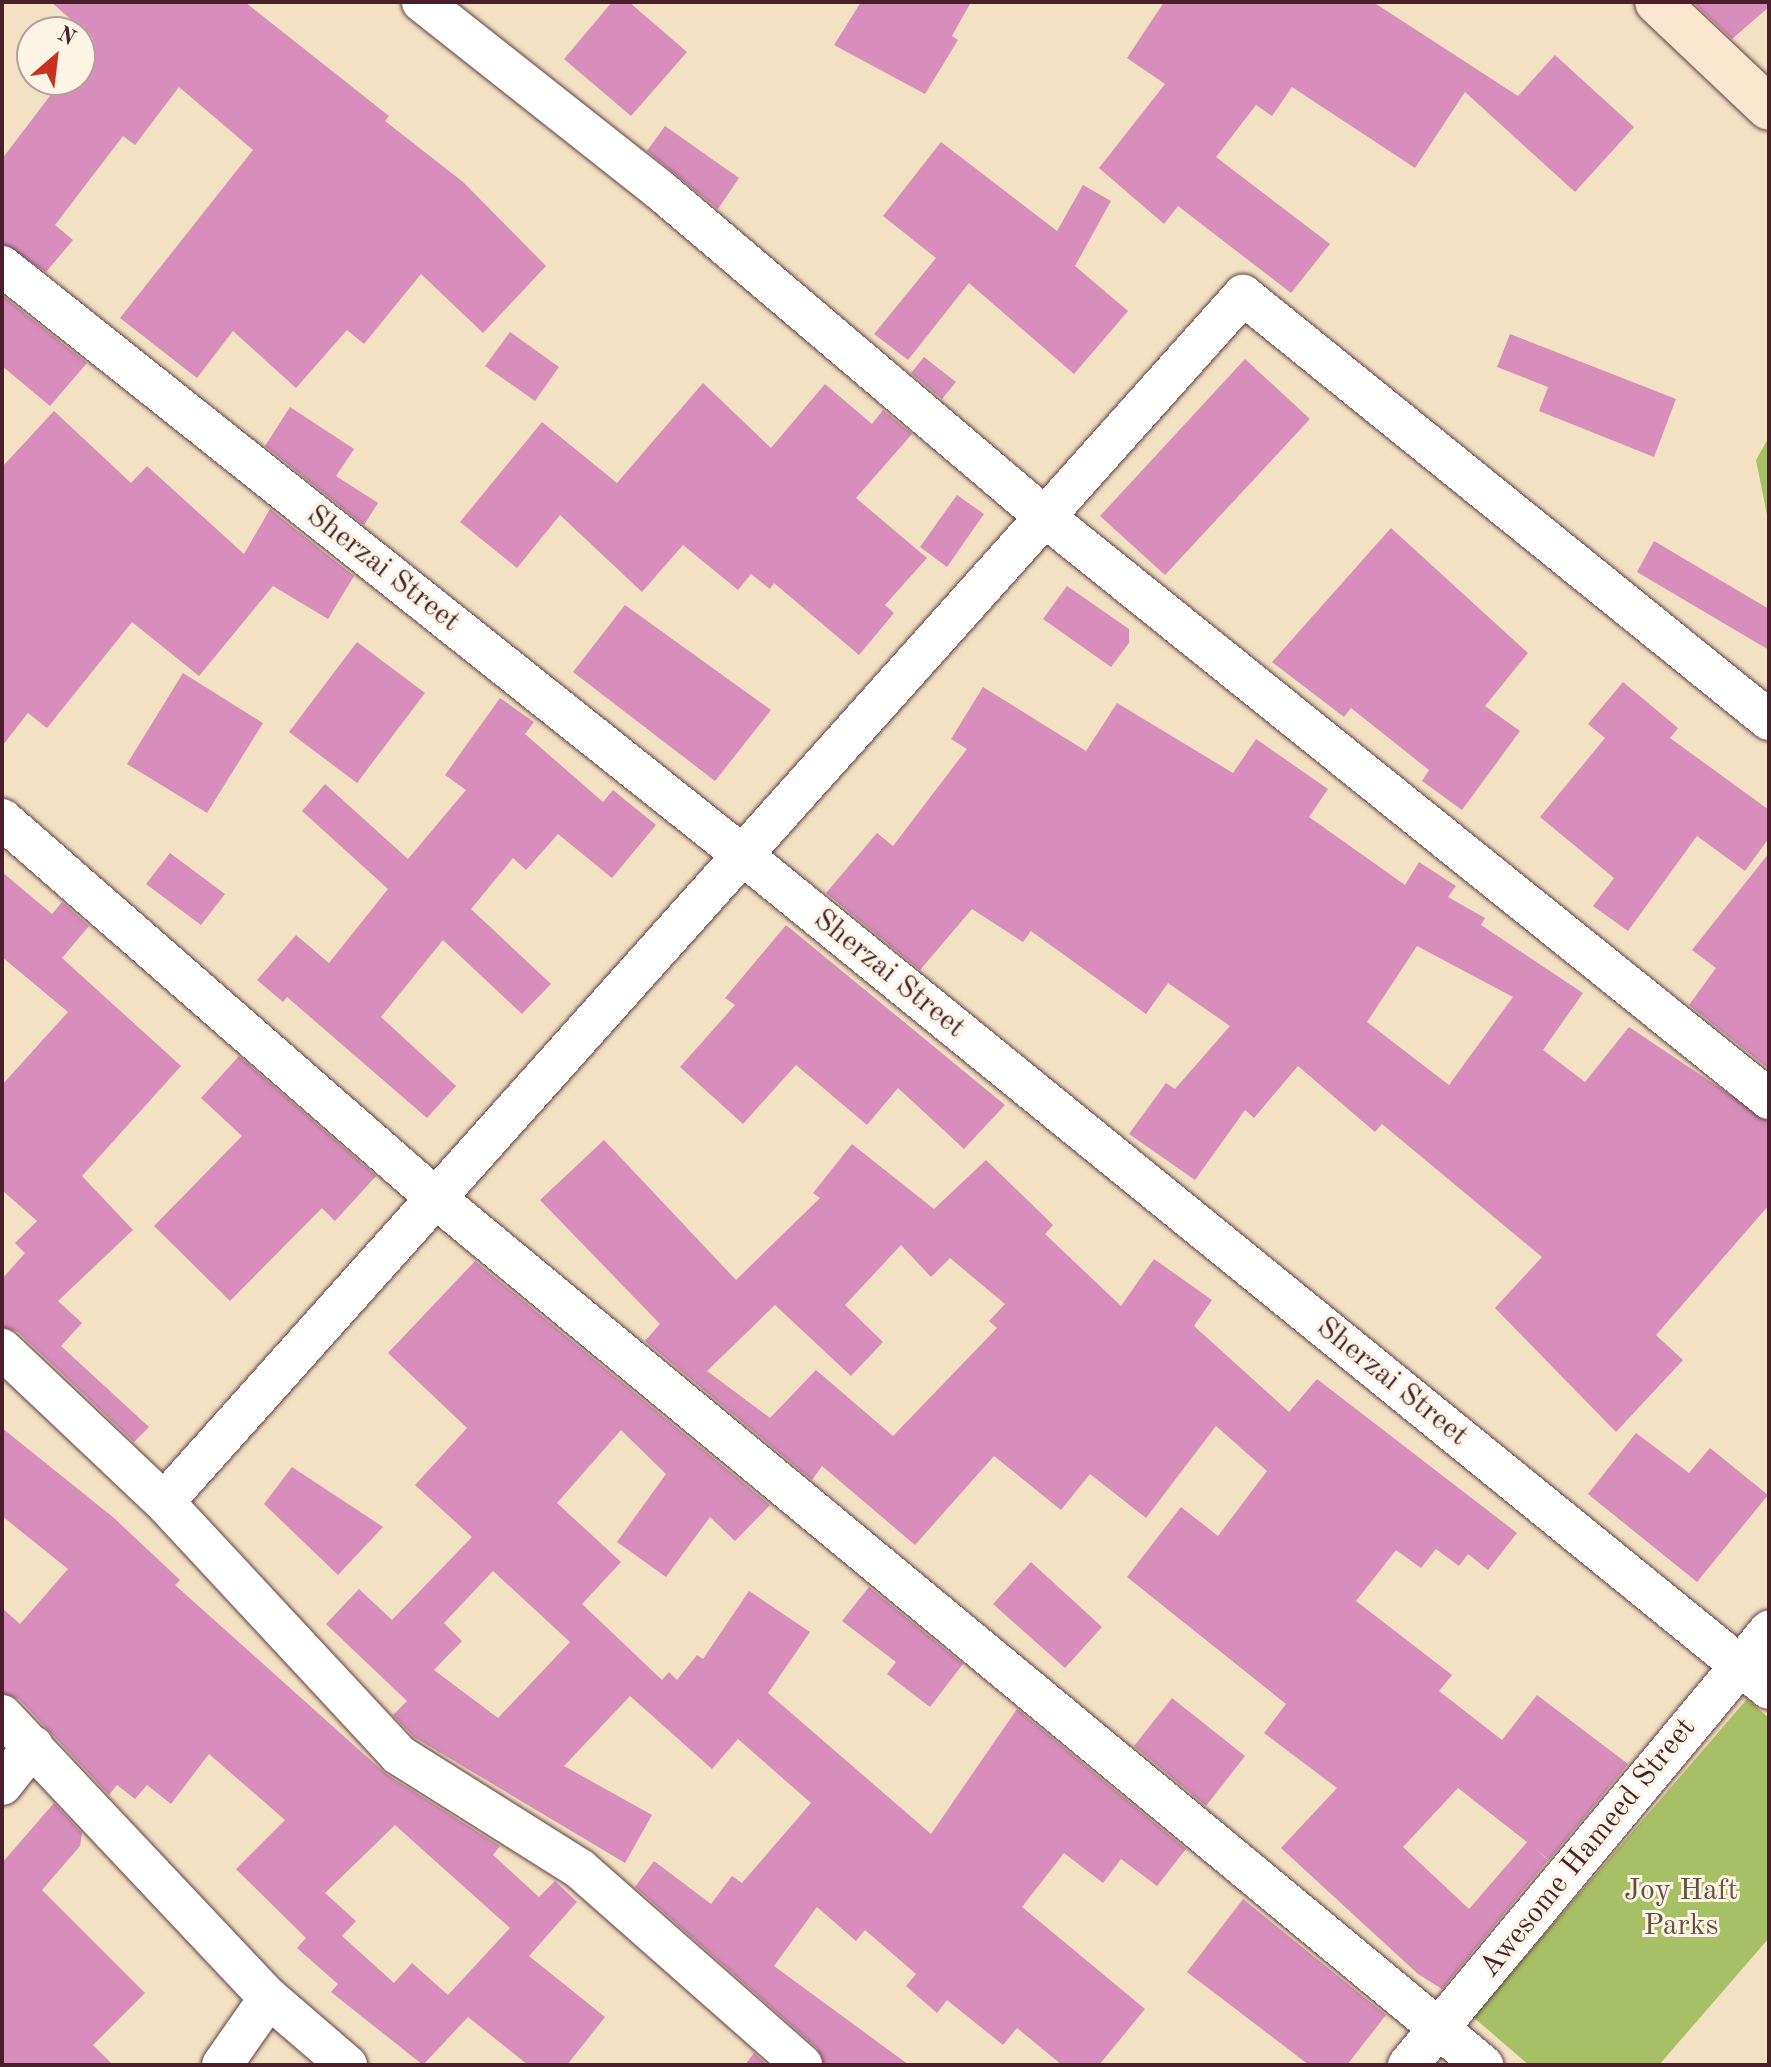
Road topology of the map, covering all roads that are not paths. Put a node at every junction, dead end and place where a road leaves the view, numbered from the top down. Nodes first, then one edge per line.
1 (422, 2) edge
2 (1657, 2) edge
3 (1769, 108) edge
4 (2, 266) edge
5 (1045, 517) junction
6 (1769, 720) edge
7 (2, 819) edge
8 (745, 857) junction
9 (1769, 1099) edge
10 (438, 1200) junction
11 (2, 1349) edge
12 (164, 1502) junction
13 (1769, 1631) edge
14 (1754, 1677) edge
15 (2, 1715) edge
16 (33, 1746) junction
17 (2, 1785) edge
18 (269, 1998) junction
19 (1439, 2029) junction
20 (222, 2065) edge
21 (347, 2065) edge
22 (802, 2065) edge
23 (1408, 2065) edge
24 (1483, 2065) edge

1 - 5 street
2 - 3 main road
4 - 8 street, Sherzai Street
5 - 6 street
5 - 8 street
5 - 9 street
7 - 10 street
8 - 10 street
8 - 14 street, Sherzai Street
10 - 12 street
10 - 19 street
11 - 12 street
12 - 22 street
13 - 14 street, Awesome Hameed Street
14 - 19 street, Awesome Hameed Street
15 - 16 street
16 - 17 street
16 - 18 street
18 - 20 street
18 - 21 street
19 - 23 street, Awesome Hameed Street
19 - 24 street

